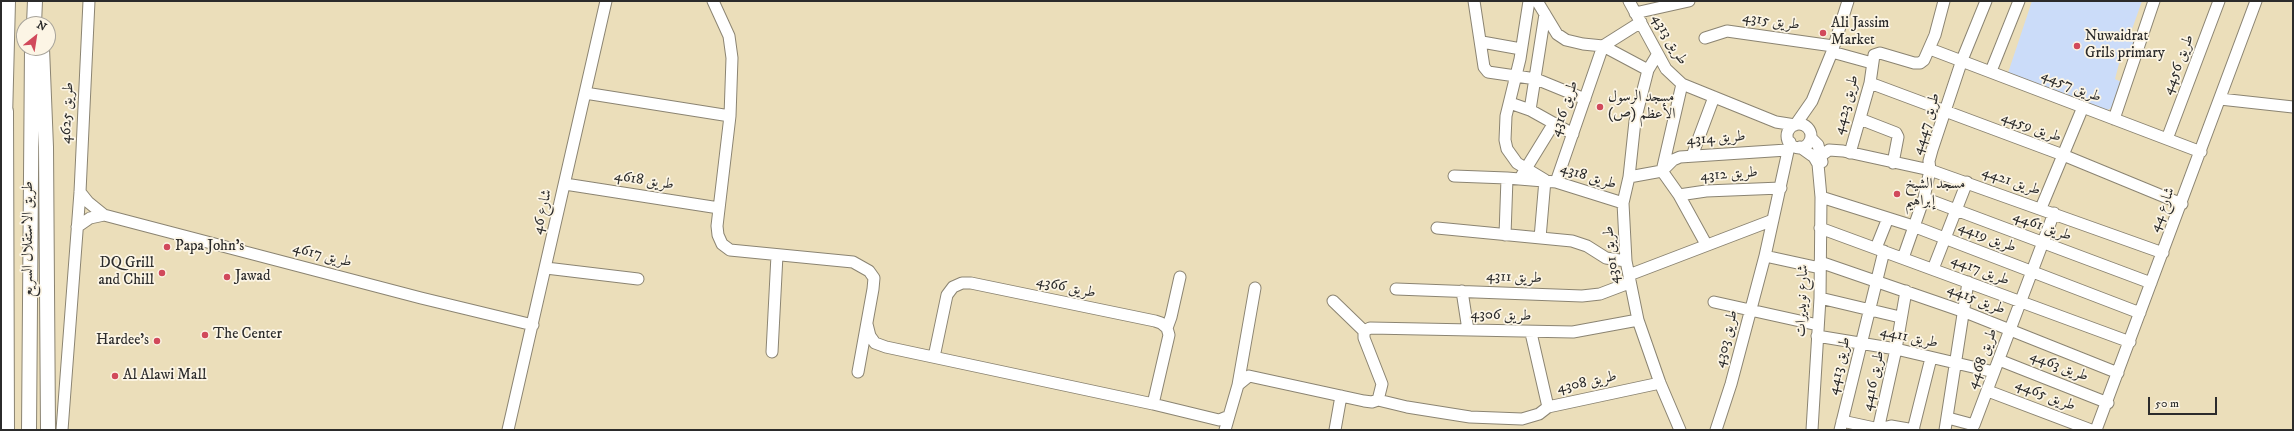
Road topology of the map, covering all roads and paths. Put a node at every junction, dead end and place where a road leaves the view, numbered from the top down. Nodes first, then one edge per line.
1 (8, 1) edge
2 (35, 1) edge
3 (40, 1) edge
4 (89, 1) edge
5 (606, 1) edge
6 (713, 1) edge
7 (1474, 1) edge
8 (1529, 1) edge
9 (1537, 1) edge
10 (1628, 1) edge
11 (1689, 1) edge
12 (1848, 1) edge
13 (1944, 1) edge
14 (1986, 1) edge
15 (2019, 1) edge
16 (2154, 1) edge
17 (2219, 1) edge
18 (2256, 1) edge
19 (1545, 14) junction
20 (34, 16) edge
21 (41, 16) edge
22 (1638, 17) junction
23 (1705, 38) dead end
24 (1482, 42) junction
25 (1603, 46) junction
26 (1521, 49) junction
27 (1832, 49) junction
28 (1930, 49) junction
29 (1657, 55) junction
30 (32, 56) edge
31 (42, 56) edge
32 (1962, 60) junction
33 (1872, 63) junction
34 (1648, 70) junction
35 (1992, 72) junction
36 (1516, 76) junction
37 (1536, 80) junction
38 (1870, 83) junction
39 (1682, 84) junction
40 (585, 93) junction
41 (1714, 97) junction
42 (1585, 99) junction
43 (2220, 99) junction
44 (1812, 101) junction
45 (1510, 103) junction
46 (2083, 107) junction
47 (2293, 107) edge
48 (6, 110) junction
49 (1530, 110) junction
50 (1946, 111) junction
51 (730, 116) junction
52 (1860, 119) junction
53 (2114, 119) junction
54 (1770, 120) junction
55 (1554, 123) junction
56 (1795, 125) junction
57 (1573, 134) junction
58 (1810, 134) junction
59 (2167, 139) junction
60 (1792, 145) junction
61 (2201, 152) junction
62 (1850, 153) junction
63 (1822, 155) junction
64 (2063, 155) junction
65 (1692, 156) junction
66 (1893, 163) junction
67 (1, 166) edge
68 (1930, 170) junction
69 (1662, 171) junction
70 (1820, 172) junction
71 (1522, 174) junction
72 (1454, 176) dead end
73 (1628, 177) junction
74 (1507, 178) junction
75 (1550, 181) junction
76 (1967, 182) junction
77 (565, 184) junction
78 (1781, 188) junction
79 (80, 192) junction
80 (1679, 195) junction
81 (1821, 197) junction
82 (1924, 198) junction
83 (1623, 203) junction
84 (2182, 204) junction
85 (719, 208) junction
86 (2041, 208) junction
87 (1955, 211) junction
88 (2054, 213) junction
89 (104, 215) junction
90 (1888, 218) junction
91 (1773, 220) junction
92 (77, 226) junction
93 (1913, 226) junction
94 (1437, 228) dead end
95 (1820, 228) junction
96 (1505, 235) junction
97 (1540, 238) junction
98 (1944, 238) junction
99 (1706, 244) junction
100 (2043, 244) junction
101 (1880, 249) junction
102 (2163, 253) junction
103 (776, 255) junction
104 (1765, 256) junction
105 (1903, 258) junction
106 (1626, 261) junction
107 (1820, 265) junction
108 (546, 268) junction
109 (1933, 269) junction
110 (2032, 272) junction
111 (1180, 276) dead end
112 (1629, 279) junction
113 (638, 280) dead end
114 (1875, 280) junction
115 (1968, 282) junction
116 (2151, 283) junction
117 (1255, 288) dead end
118 (1396, 289) dead end
119 (1462, 291) junction
120 (1906, 291) junction
121 (1820, 298) junction
122 (1333, 301) dead end
123 (1714, 302) dead end
124 (2020, 302) junction
125 (1868, 308) junction
126 (1750, 309) junction
127 (1965, 312) junction
128 (2140, 313) junction
129 (1900, 317) junction
130 (1638, 320) junction
131 (533, 324) junction
132 (867, 324) junction
133 (1167, 328) junction
134 (1468, 330) junction
135 (1818, 330) junction
136 (2010, 330) junction
137 (1364, 331) junction
138 (1531, 332) junction
139 (2130, 342) junction
140 (1861, 343) junction
141 (1896, 349) junction
142 (772, 352) dead end
143 (934, 357) junction
144 (1931, 358) junction
145 (1999, 360) junction
146 (1957, 364) junction
147 (858, 372) dead end
148 (1994, 372) junction
149 (2118, 373) junction
150 (1660, 383) junction
151 (1238, 385) junction
152 (1988, 391) junction
153 (1341, 396) junction
154 (1378, 400) junction
155 (2108, 403) junction
156 (1153, 404) junction
157 (1548, 407) junction
158 (1229, 416) junction
159 (1948, 418) junction
160 (1841, 425) edge
161 (7, 430) edge
162 (29, 430) edge
163 (48, 430) edge
164 (62, 430) edge
165 (508, 430) edge
166 (1225, 430) edge
167 (1335, 430) edge
168 (1680, 430) edge
169 (1719, 430) edge
170 (1812, 430) edge
171 (1878, 430) edge
172 (1913, 430) edge
173 (1945, 430) edge
174 (2091, 430) edge
175 (2096, 430) edge

1 - 48 main road
2 - 20 main road
3 - 21 main road
4 - 79 street, طريق 4625
5 - 40 street, شارع 46
6 - 51 street
7 - 24 street
8 - 26 street, طريق 4318
9 - 19 street
10 - 22 street, طريق 4313
11 - 22 street
12 - 27 street
13 - 28 street
14 - 32 street, طريق 4447
15 - 35 street
16 - 53 street
17 - 59 street, طريق 4456
18 - 43 street, شارع 44
19 - 25 street
19 - 37 street
22 - 25 street
22 - 29 street, طريق 4313
23 - 27 street, طريق 4315
24 - 26 street
24 - 36 street
25 - 34 street
25 - 42 street, طريق 4316
26 - 36 street, طريق 4318
27 - 33 street, طريق 4315
27 - 44 street
28 - 32 street, طريق 4457
28 - 33 street
29 - 34 street, طريق 4301
29 - 39 street, طريق 4313
30 - 162 main road
31 - 163 main road, طريق الاستقلال السريع
32 - 35 street, طريق 4457
32 - 50 street, طريق 4447
33 - 38 street, طريق 4423
34 - 73 street, طريق 4301
35 - 46 street, طريق 4457
36 - 37 street
36 - 45 street, طريق 4318
37 - 42 street
37 - 49 street
38 - 50 street, طريق 4459
38 - 52 street, طريق 4423
39 - 41 street, طريق 4313
39 - 69 street
40 - 51 street
40 - 77 street, شارع 46
41 - 54 street, طريق 4313
41 - 65 street
42 - 57 street, طريق 4316
43 - 47 street
43 - 61 street, شارع 44
44 - 56 street
44 - 58 street
45 - 49 street
45 - 71 street, طريق 4318
46 - 53 street, طريق 4457
46 - 64 street
48 - 67 main road
48 - 161 main road
49 - 55 street
50 - 64 street, طريق 4459
50 - 68 street, طريق 4447
51 - 85 street
52 - 62 street, طريق 4423
52 - 66 street
53 - 59 street, طريق 4457
54 - 56 street, طريق 4313
54 - 60 street, طريق 4313
55 - 57 street
55 - 71 street
56 - 58 street
56 - 60 street
57 - 75 street, طريق 4316
58 - 60 street
58 - 63 street
59 - 61 street, طريق 4457
60 - 65 street, طريق 4314
60 - 70 street, شارع نويديرات
60 - 78 street, طريق 4303
61 - 84 street, شارع 44
62 - 63 street, طريق 4421
62 - 66 street, طريق 4421
63 - 70 street, شارع نويديرات
64 - 84 street, طريق 4459
64 - 86 street
65 - 69 street, طريق 4314
66 - 68 street, طريق 4421
68 - 76 street, طريق 4421
68 - 82 street, طريق 4447
69 - 73 street
69 - 80 street
70 - 81 street, شارع نويديرات
71 - 74 street, طريق 4318
71 - 75 street, طريق 4318
72 - 74 street, طريق 4318
73 - 83 street, طريق 4301
74 - 96 street
75 - 83 street, طريق 4318
75 - 97 street, طريق 4316
76 - 86 street, طريق 4421
76 - 87 street
77 - 85 street, طريق 4618
77 - 108 street, شارع 46
78 - 80 street, طريق 4312
78 - 91 street, طريق 4303
79 - 89 street, طريق 4617
79 - 92 street, طريق 4625
80 - 99 street
81 - 90 street, طريق 4419
81 - 95 street, شارع نويديرات
82 - 87 street, طريق 4461
82 - 93 street, طريق 4447
83 - 106 street, طريق 4301
84 - 102 street, شارع 44
85 - 103 street
86 - 88 street, طريق 4421
87 - 98 street
87 - 100 street, طريق 4461
88 - 100 street, طريق 4468
88 - 102 street, طريق 4421
89 - 92 street
89 - 131 street, طريق 4617
90 - 93 street, طريق 4419
90 - 101 street, طريق 4413
91 - 99 street, طريق 4311
91 - 104 street, طريق 4303
92 - 164 street, طريق 4625
93 - 98 street, طريق 4419
93 - 105 street, طريق 4447
94 - 96 street
95 - 101 street, طريق 4417
95 - 107 street, شارع نويديرات
96 - 97 street
97 - 106 street
98 - 109 street
98 - 110 street, طريق 4419
99 - 112 street, طريق 4311
100 - 110 street, طريق 4468
100 - 116 street, طريق 4461
101 - 105 street, طريق 4417
101 - 114 street, طريق 4413
102 - 116 street, شارع 44
103 - 132 street
103 - 142 street
104 - 107 street
104 - 126 street, طريق 4303
105 - 109 street, طريق 4417
106 - 112 street, طريق 4301
107 - 114 street, طريق 4415
107 - 121 street, شارع نويديرات
108 - 113 street
108 - 131 street, شارع 46
109 - 115 street, طريق 4417
110 - 124 street, طريق 4468
110 - 128 street, طريق 4419
111 - 133 street
112 - 119 street, طريق 4311
112 - 130 street, طريق 4301
114 - 120 street, طريق 4415
114 - 125 street, طريق 4413
115 - 124 street, طريق 4417
115 - 127 street
116 - 128 street, شارع 44
117 - 151 street
118 - 119 street, طريق 4311
119 - 134 street
120 - 127 street, طريق 4415
120 - 129 street, طريق 4416
121 - 125 street
121 - 135 street, شارع نويديرات
122 - 137 street
123 - 126 street, طريق 4411
124 - 136 street, طريق 4468
124 - 139 street, طريق 4417
125 - 129 street
125 - 140 street, طريق 4413
126 - 135 street, طريق 4411
126 - 169 street, طريق 4303
127 - 136 street, طريق 4415
127 - 146 street
128 - 139 street, شارع 44
129 - 141 street, طريق 4416
130 - 138 street, طريق 4306
130 - 150 street, طريق 4301
131 - 165 street, شارع 46
132 - 143 street
132 - 147 street
133 - 143 street, طريق 4366
133 - 156 street
134 - 137 street, طريق 4306
134 - 138 street, طريق 4306
135 - 140 street, طريق 4411
135 - 170 street, شارع نويديرات
136 - 145 street, طريق 4468
136 - 149 street, طريق 4415
137 - 154 street
138 - 157 street, طريق 4308
139 - 149 street, شارع 44
140 - 141 street, طريق 4411
140 - 160 street, طريق 4413
141 - 144 street, طريق 4411
141 - 171 street, طريق 4416
143 - 156 street
144 - 146 street, طريق 4411
144 - 172 street
145 - 148 street, طريق 4468
145 - 155 street, طريق 4463
146 - 148 street, طريق 4411
146 - 159 street
148 - 152 street, طريق 4468
149 - 155 street, شارع 44
150 - 157 street, طريق 4308
150 - 168 street, طريق 4301
151 - 153 street
151 - 158 street
152 - 159 street, طريق 4468
152 - 174 street, طريق 4465
153 - 154 street
153 - 167 street
154 - 157 street
155 - 175 street, شارع 44
156 - 158 street
158 - 166 street
159 - 173 street
160 - 171 street
171 - 172 street

